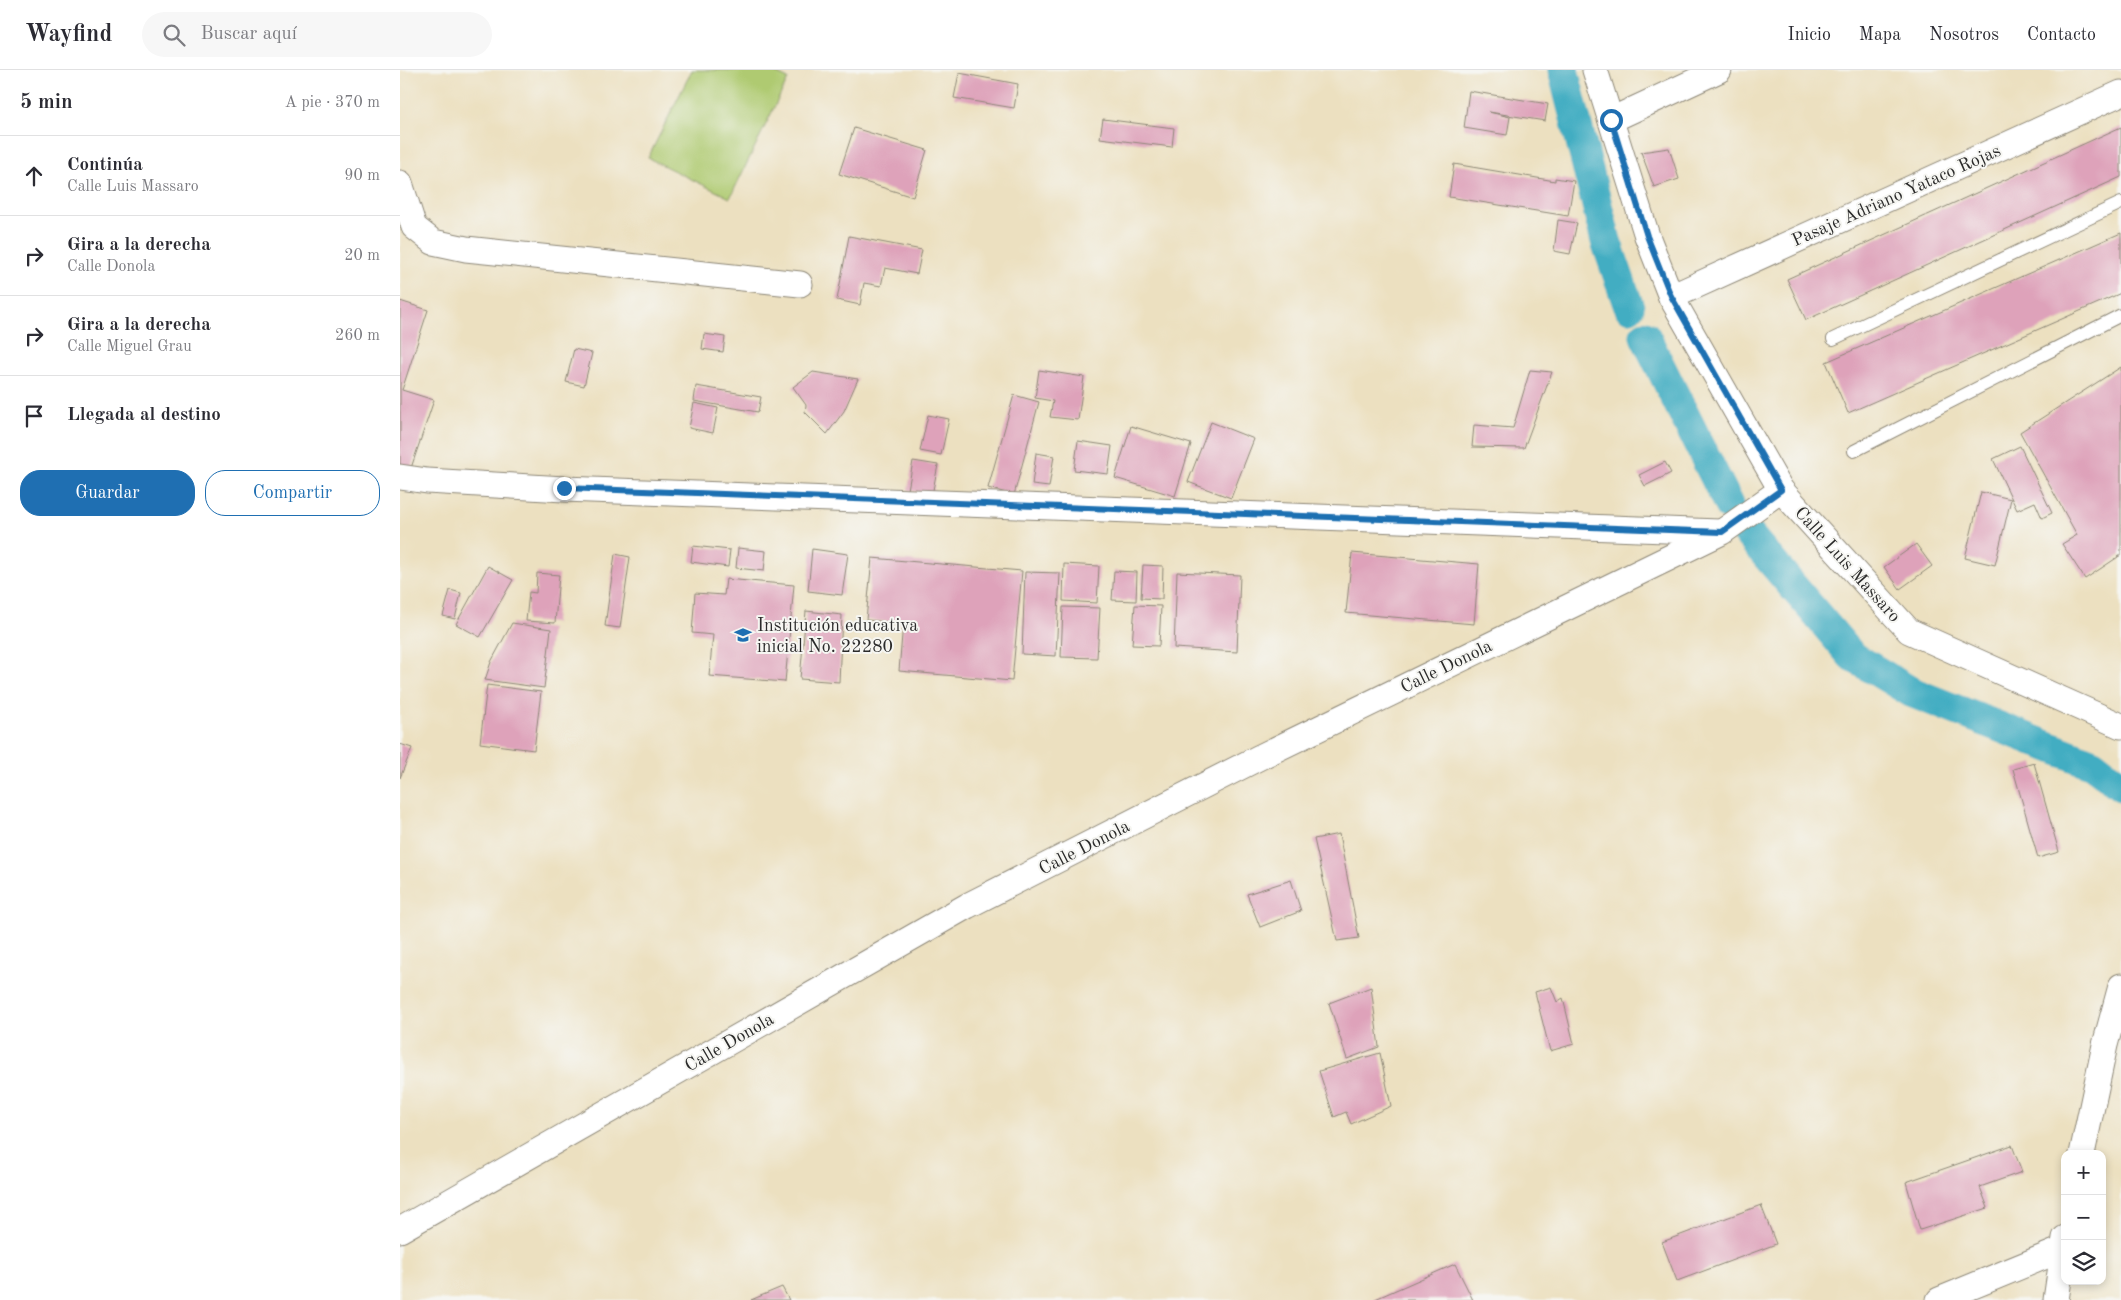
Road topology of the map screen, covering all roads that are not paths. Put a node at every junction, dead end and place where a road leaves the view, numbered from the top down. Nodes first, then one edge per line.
1 (1595, 70) edge
2 (1719, 70) edge
3 (2121, 93) edge
4 (1611, 120) junction
5 (400, 183) edge
6 (2121, 203) edge
7 (800, 284) dead end
8 (1671, 296) junction
9 (2121, 315) edge
10 (1833, 339) dead end
11 (1854, 452) dead end
12 (400, 477) edge
13 (1781, 490) junction
14 (1722, 532) junction
15 (2121, 726) edge
16 (2121, 986) edge
17 (2083, 1150) edge
18 (400, 1230) edge
19 (2061, 1245) edge
20 (2061, 1265) edge
21 (1939, 1300) edge
22 (2056, 1300) edge

1 - 4 street, Calle Luis Massaro
2 - 4 street
3 - 8 street, Pasaje Adriano Yataco Rojas
4 - 8 street, Calle Luis Massaro
5 - 7 street
6 - 10 lane
8 - 13 street, Calle Luis Massaro
9 - 11 lane
12 - 14 street
13 - 14 street, Calle Donola
13 - 15 street, Calle Luis Massaro
14 - 18 street, Calle Donola
16 - 17 street
19 - 21 street
20 - 22 street

